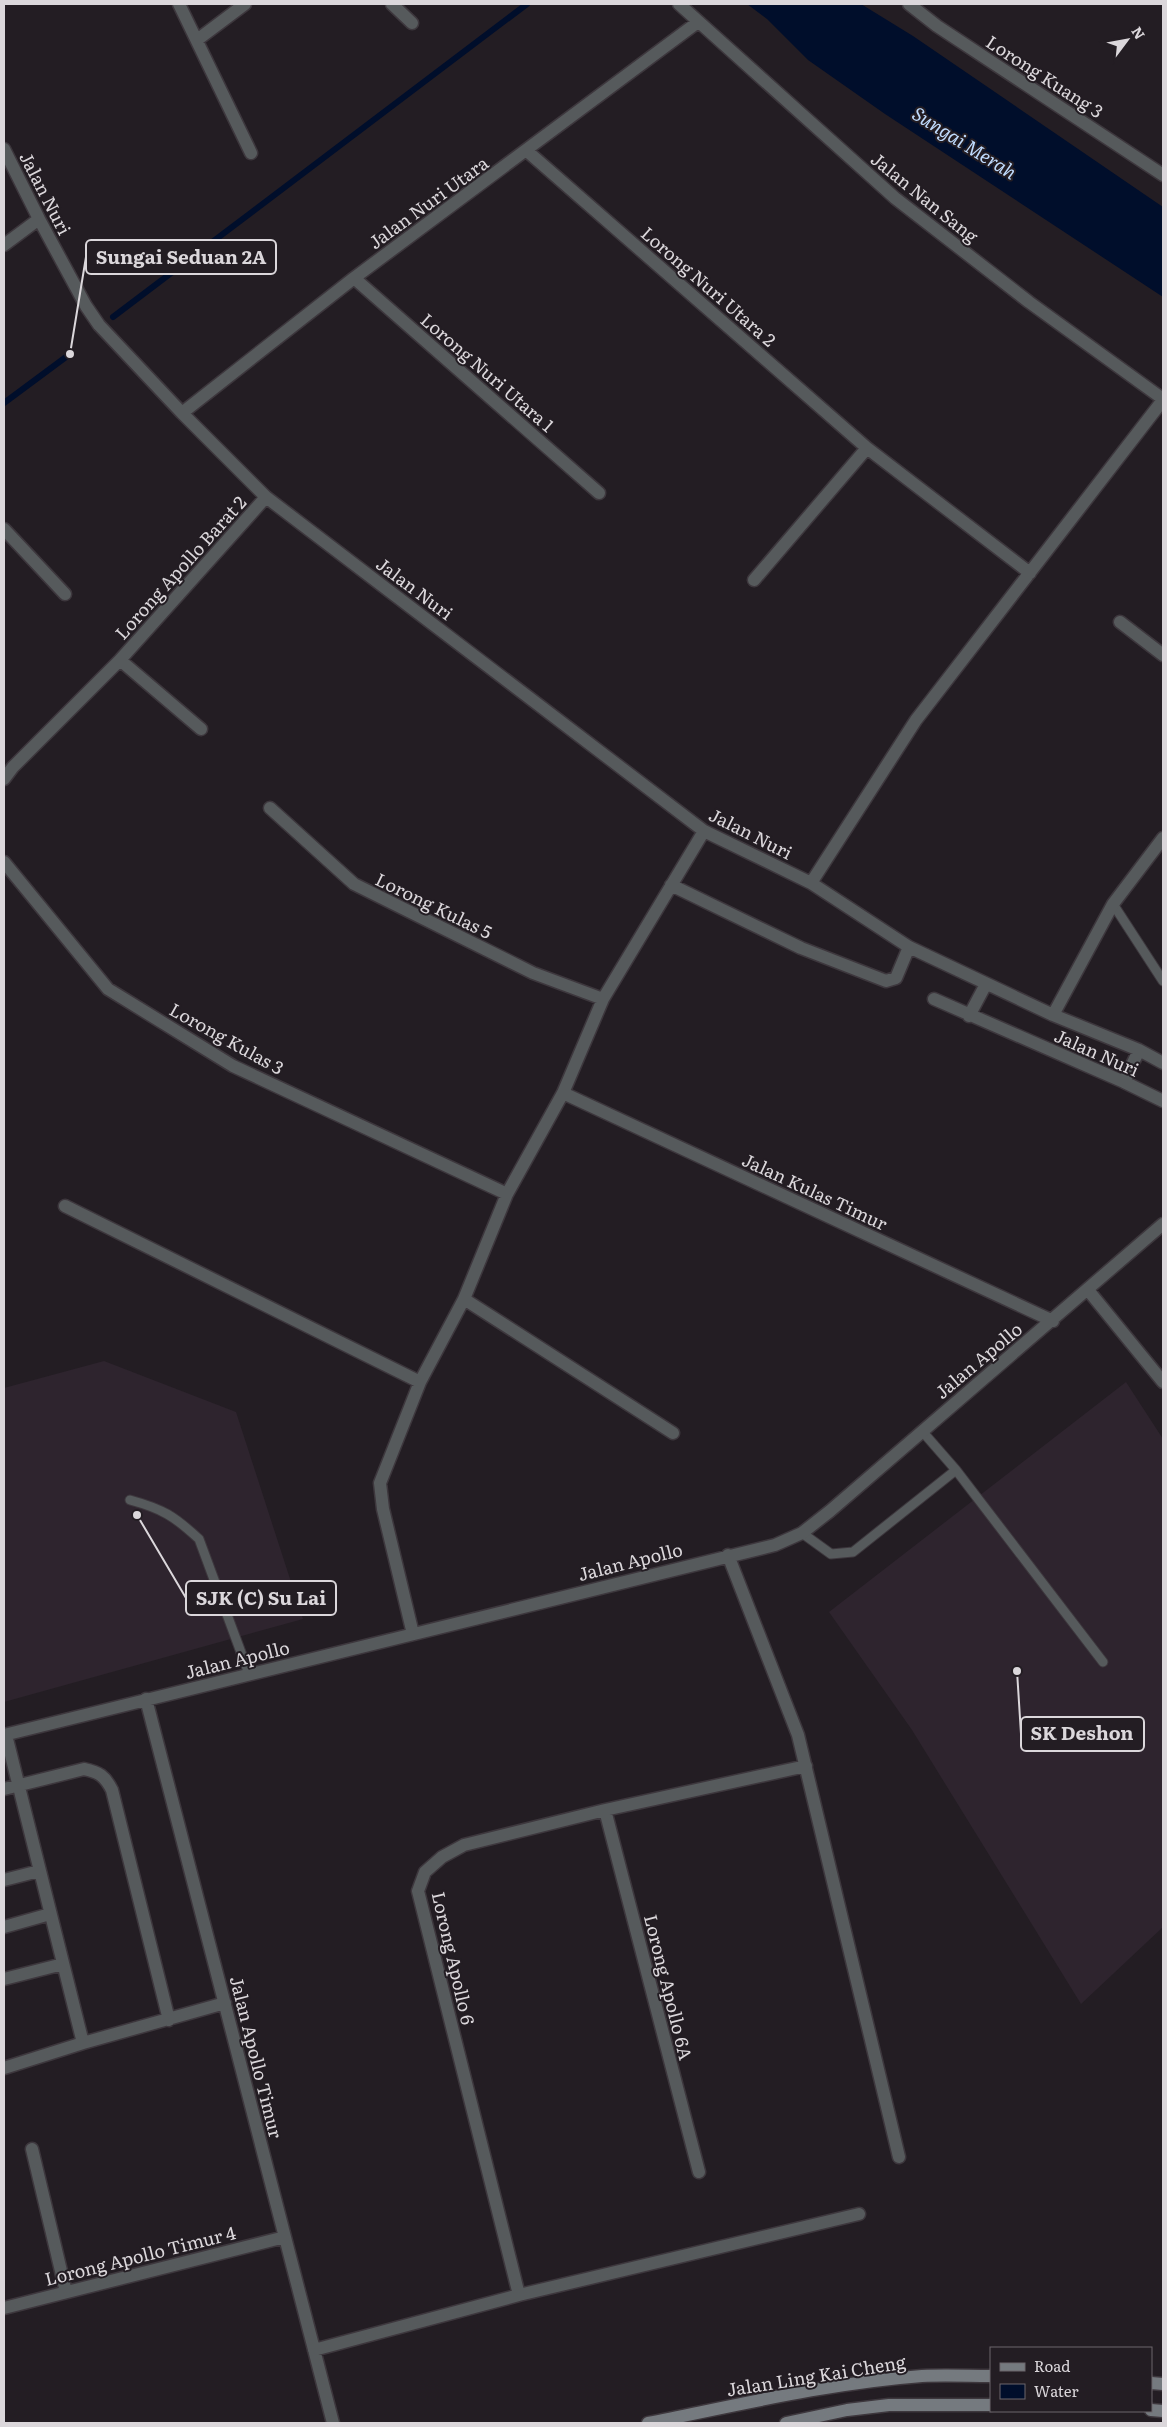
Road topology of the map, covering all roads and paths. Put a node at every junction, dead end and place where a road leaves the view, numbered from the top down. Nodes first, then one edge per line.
1 (179, 4) edge
2 (245, 4) edge
3 (392, 4) edge
4 (679, 4) edge
5 (909, 4) edge
6 (698, 22) junction
7 (412, 23) dead end
8 (197, 40) junction
9 (4, 149) edge
10 (527, 151) junction
11 (251, 153) dead end
12 (1163, 175) edge
13 (39, 220) junction
14 (4, 245) edge
15 (354, 278) junction
16 (1163, 400) edge
17 (182, 413) junction
18 (867, 448) junction
19 (599, 493) dead end
20 (266, 497) junction
21 (4, 529) edge
22 (1030, 573) junction
23 (754, 580) dead end
24 (65, 594) dead end
25 (1120, 622) dead end
26 (1163, 655) edge
27 (120, 660) junction
28 (201, 729) dead end
29 (8, 763) edge
30 (4, 779) edge
31 (270, 808) dead end
32 (704, 831) junction
33 (1163, 838) edge
34 (4, 862) edge
35 (811, 882) junction
36 (671, 885) junction
37 (1113, 904) junction
38 (909, 947) junction
39 (1163, 981) edge
40 (986, 984) junction
41 (934, 999) dead end
42 (603, 1000) junction
43 (1052, 1014) junction
44 (969, 1016) junction
45 (1139, 1050) junction
46 (1163, 1063) edge
47 (1124, 1082) junction
48 (563, 1093) junction
49 (1163, 1101) edge
50 (507, 1194) junction
51 (65, 1206) dead end
52 (1163, 1224) edge
53 (1088, 1290) junction
54 (464, 1299) junction
55 (1053, 1321) junction
56 (420, 1382) junction
57 (1163, 1382) edge
58 (922, 1431) junction
59 (673, 1433) dead end
60 (956, 1470) junction
61 (130, 1500) dead end
62 (802, 1533) junction
63 (728, 1555) junction
64 (413, 1634) junction
65 (1103, 1662) dead end
66 (249, 1674) junction
67 (146, 1699) junction
68 (4, 1734) edge
69 (806, 1766) junction
70 (18, 1785) junction
71 (4, 1789) edge
72 (605, 1810) junction
73 (39, 1871) junction
74 (4, 1880) edge
75 (50, 1914) junction
76 (4, 1927) edge
77 (63, 1964) junction
78 (4, 1979) edge
79 (225, 2004) junction
80 (169, 2020) junction
81 (83, 2043) junction
82 (4, 2068) edge
83 (32, 2149) dead end
84 (899, 2157) dead end
85 (699, 2172) dead end
86 (859, 2214) dead end
87 (285, 2237) junction
88 (66, 2292) junction
89 (519, 2295) junction
90 (4, 2308) edge
91 (314, 2350) junction
92 (990, 2376) edge
93 (990, 2405) edge
94 (333, 2423) edge
95 (648, 2423) edge
96 (786, 2423) edge

1 - 8 street
2 - 8 street
3 - 7 street
4 - 6 street, Jalan Nan Sang
5 - 12 street, Lorong Kuang 3
6 - 10 street, Jalan Nuri Utara
6 - 16 street, Jalan Nan Sang
8 - 11 street
9 - 13 street, Jalan Nuri
10 - 15 street, Jalan Nuri Utara
10 - 18 street, Lorong Nuri Utara 2
13 - 14 street
13 - 17 street, Jalan Nuri
15 - 17 street, Jalan Nuri Utara
15 - 19 street, Lorong Nuri Utara 1
16 - 22 street
17 - 20 street, Jalan Nuri
18 - 22 street, Lorong Nuri Utara 2
18 - 23 street
20 - 27 street, Lorong Apollo Barat 2
20 - 32 street, Jalan Nuri
21 - 24 street
22 - 35 street
25 - 26 street
27 - 28 street, Lorong Apollo Barat 2
27 - 29 street, Lorong Apollo Barat 2
29 - 30 street, Lorong Apollo Barat 2
31 - 42 street, Lorong Kulas 5
32 - 35 street, Jalan Nuri
32 - 36 street
33 - 37 street
34 - 50 street, Lorong Kulas 3
35 - 38 street, Jalan Nuri
36 - 38 street
36 - 42 street
37 - 39 lane
37 - 43 street
38 - 40 street, Jalan Nuri
40 - 43 street, Jalan Nuri
40 - 44 street
41 - 44 street, Jalan Nuri
42 - 48 street
43 - 45 street, Jalan Nuri
44 - 47 street, Jalan Nuri
45 - 46 street, Jalan Nuri
45 - 47 street
47 - 49 street, Jalan Nuri
48 - 50 street
48 - 55 street, Jalan Kulas Timur
50 - 54 street
51 - 56 street
52 - 53 street, Jalan Apollo
53 - 55 street, Jalan Apollo
53 - 57 street
54 - 56 street
54 - 59 street
55 - 58 street, Jalan Apollo
56 - 64 street
58 - 60 lane
58 - 62 street, Jalan Apollo
60 - 62 lane
60 - 65 lane
61 - 66 lane
62 - 63 street, Jalan Apollo
63 - 64 street, Jalan Apollo
63 - 69 street
64 - 66 street, Jalan Apollo
66 - 67 street, Jalan Apollo
67 - 68 street, Jalan Apollo
67 - 79 street, Jalan Apollo Timur
68 - 70 street
69 - 72 street, Lorong Apollo 6
69 - 84 street
70 - 71 street
70 - 73 street
70 - 80 street
72 - 85 street, Lorong Apollo 6A
72 - 89 street, Lorong Apollo 6
73 - 74 street
73 - 75 street
75 - 76 street
75 - 77 street
77 - 78 street
77 - 81 street
79 - 80 street
79 - 87 street, Jalan Apollo Timur
80 - 81 street
81 - 82 street
83 - 88 street
86 - 89 street
87 - 88 street, Lorong Apollo Timur 4
87 - 91 street, Jalan Apollo Timur
88 - 90 street, Lorong Apollo Timur 4
89 - 91 street
91 - 94 street, Jalan Apollo Timur
92 - 95 street, Jalan Ling Kai Cheng
93 - 96 street

